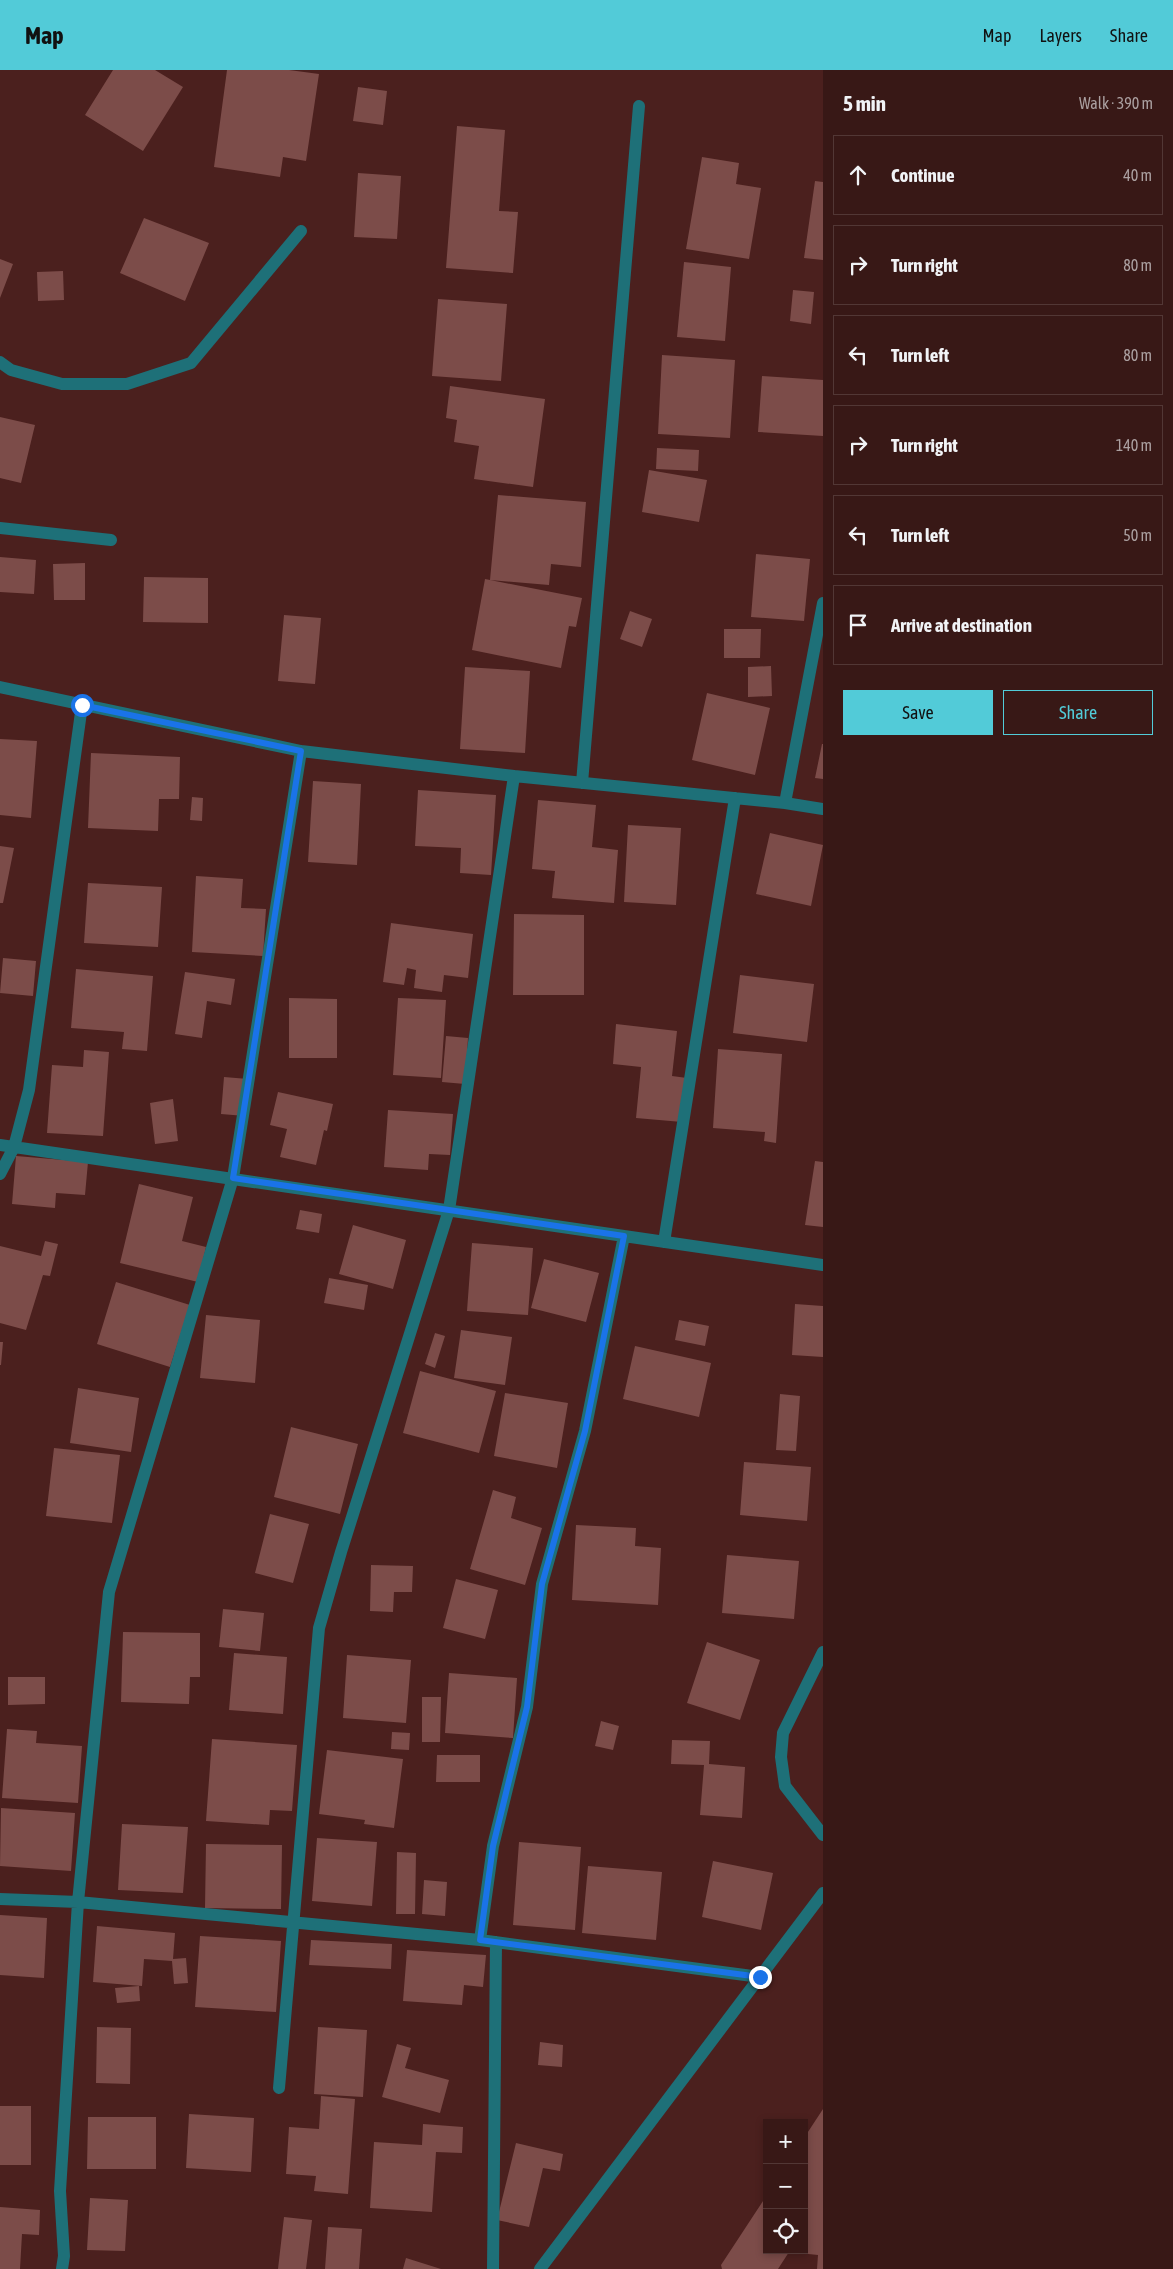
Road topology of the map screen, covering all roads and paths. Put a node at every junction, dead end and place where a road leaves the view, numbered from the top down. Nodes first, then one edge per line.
1 (639, 106) dead end
2 (301, 231) dead end
3 (0, 362) edge
4 (0, 528) edge
5 (111, 540) dead end
6 (823, 603) edge
7 (0, 687) edge
8 (82, 705) junction
9 (301, 751) junction
10 (514, 776) junction
11 (582, 783) junction
12 (735, 798) junction
13 (785, 803) junction
14 (823, 809) edge
15 (0, 1145) edge
16 (14, 1147) junction
17 (0, 1174) edge
18 (233, 1178) junction
19 (449, 1210) junction
20 (624, 1236) junction
21 (664, 1242) junction
22 (823, 1265) edge
23 (823, 1652) edge
24 (823, 1835) edge
25 (823, 1893) edge
26 (0, 1899) edge
27 (78, 1902) junction
28 (292, 1922) junction
29 (480, 1940) junction
30 (496, 1942) junction
31 (760, 1977) junction
32 (279, 2088) dead end
33 (62, 2269) edge
34 (494, 2269) edge
35 (540, 2269) edge

1 - 11 street
2 - 3 street
4 - 5 street
6 - 13 street
7 - 8 street
8 - 9 street
8 - 16 street
9 - 10 street
9 - 18 street
10 - 11 street
10 - 19 street
11 - 12 street
12 - 13 street
12 - 21 street
13 - 14 street
15 - 16 street
16 - 17 street
16 - 18 street
18 - 19 street
18 - 27 street
19 - 20 street
19 - 28 street
20 - 21 street
20 - 29 street
21 - 22 street
23 - 24 street
25 - 31 street
26 - 27 street
27 - 28 street
27 - 33 street
28 - 29 street
28 - 32 street
29 - 30 street
30 - 31 street
30 - 34 street
31 - 35 street

